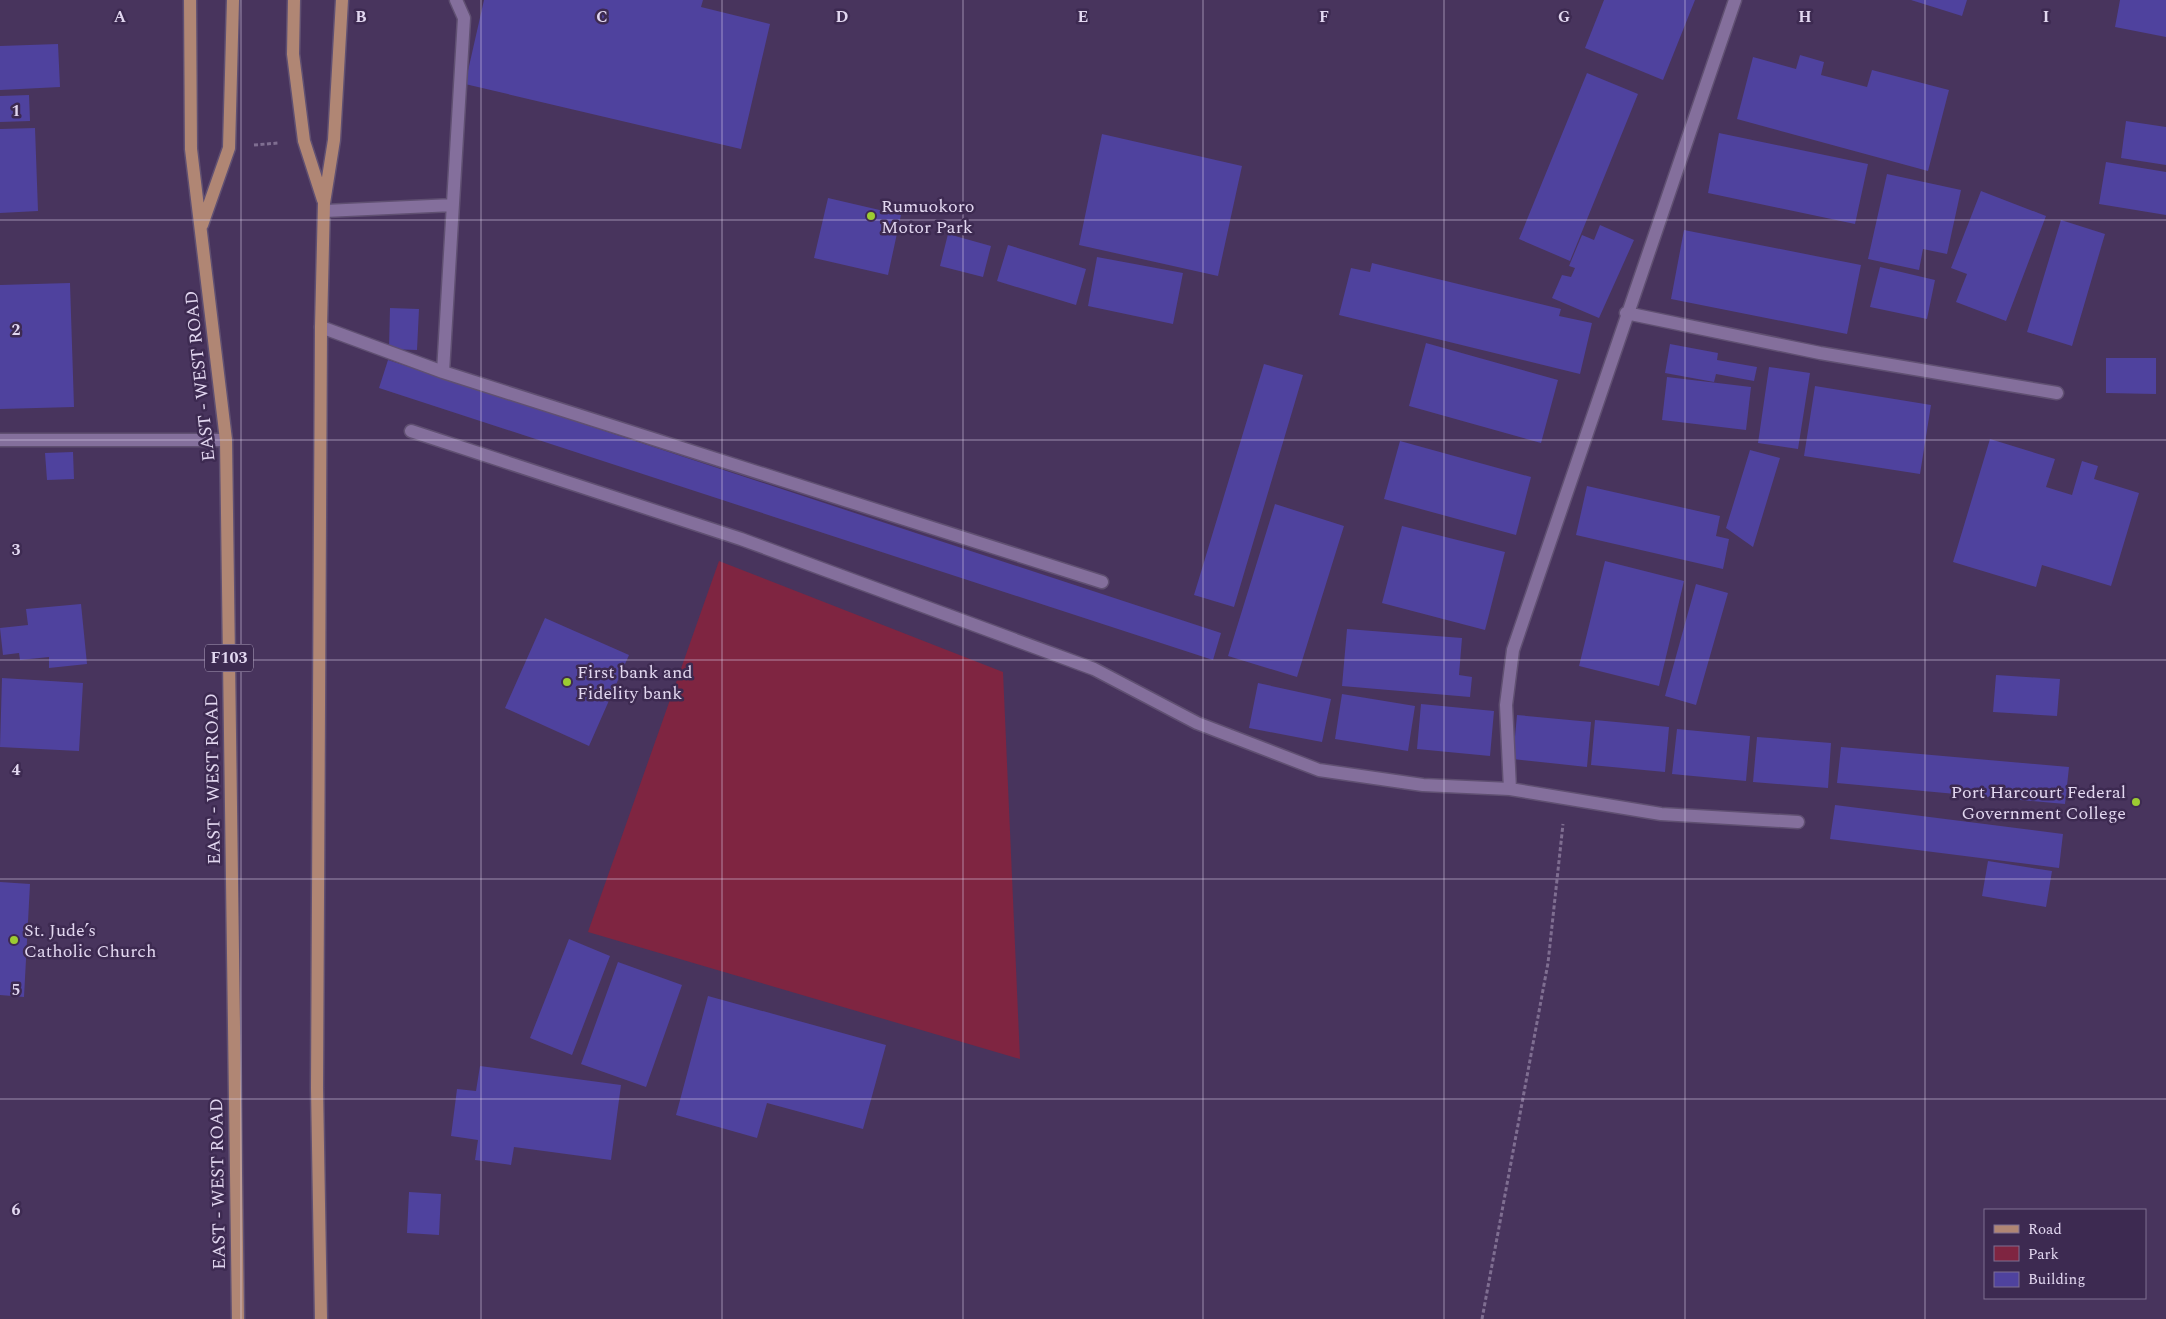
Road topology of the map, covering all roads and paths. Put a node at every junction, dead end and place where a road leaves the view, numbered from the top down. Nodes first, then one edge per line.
1 (190, 0) edge
2 (234, 0) edge
3 (294, 0) edge
4 (342, 0) edge
5 (456, 0) edge
6 (1735, 0) edge
7 (304, 140) junction
8 (229, 148) junction
9 (453, 205) junction
10 (324, 207) junction
11 (201, 228) junction
12 (1626, 313) junction
13 (321, 327) junction
14 (443, 372) junction
15 (2057, 393) dead end
16 (411, 431) dead end
17 (0, 440) edge
18 (226, 440) junction
19 (1102, 582) dead end
20 (1510, 789) junction
21 (1566, 798) junction
22 (1798, 822) dead end
23 (238, 1319) edge
24 (320, 1319) edge
25 (1482, 1319) edge

1 - 11 main road, EAST - WEST ROAD / F103
2 - 8 main road
3 - 7 main road
4 - 10 main road
5 - 9 street
6 - 12 street
7 - 8 path
7 - 10 main road
8 - 11 main road
9 - 10 street
9 - 14 street
10 - 13 main road
11 - 18 main road, EAST - WEST ROAD / F103
12 - 15 street
12 - 20 street
13 - 14 street
13 - 24 main road
14 - 19 street
16 - 20 street
17 - 18 street
18 - 23 main road, EAST - WEST ROAD / F103
20 - 21 street
21 - 22 street
21 - 25 path

